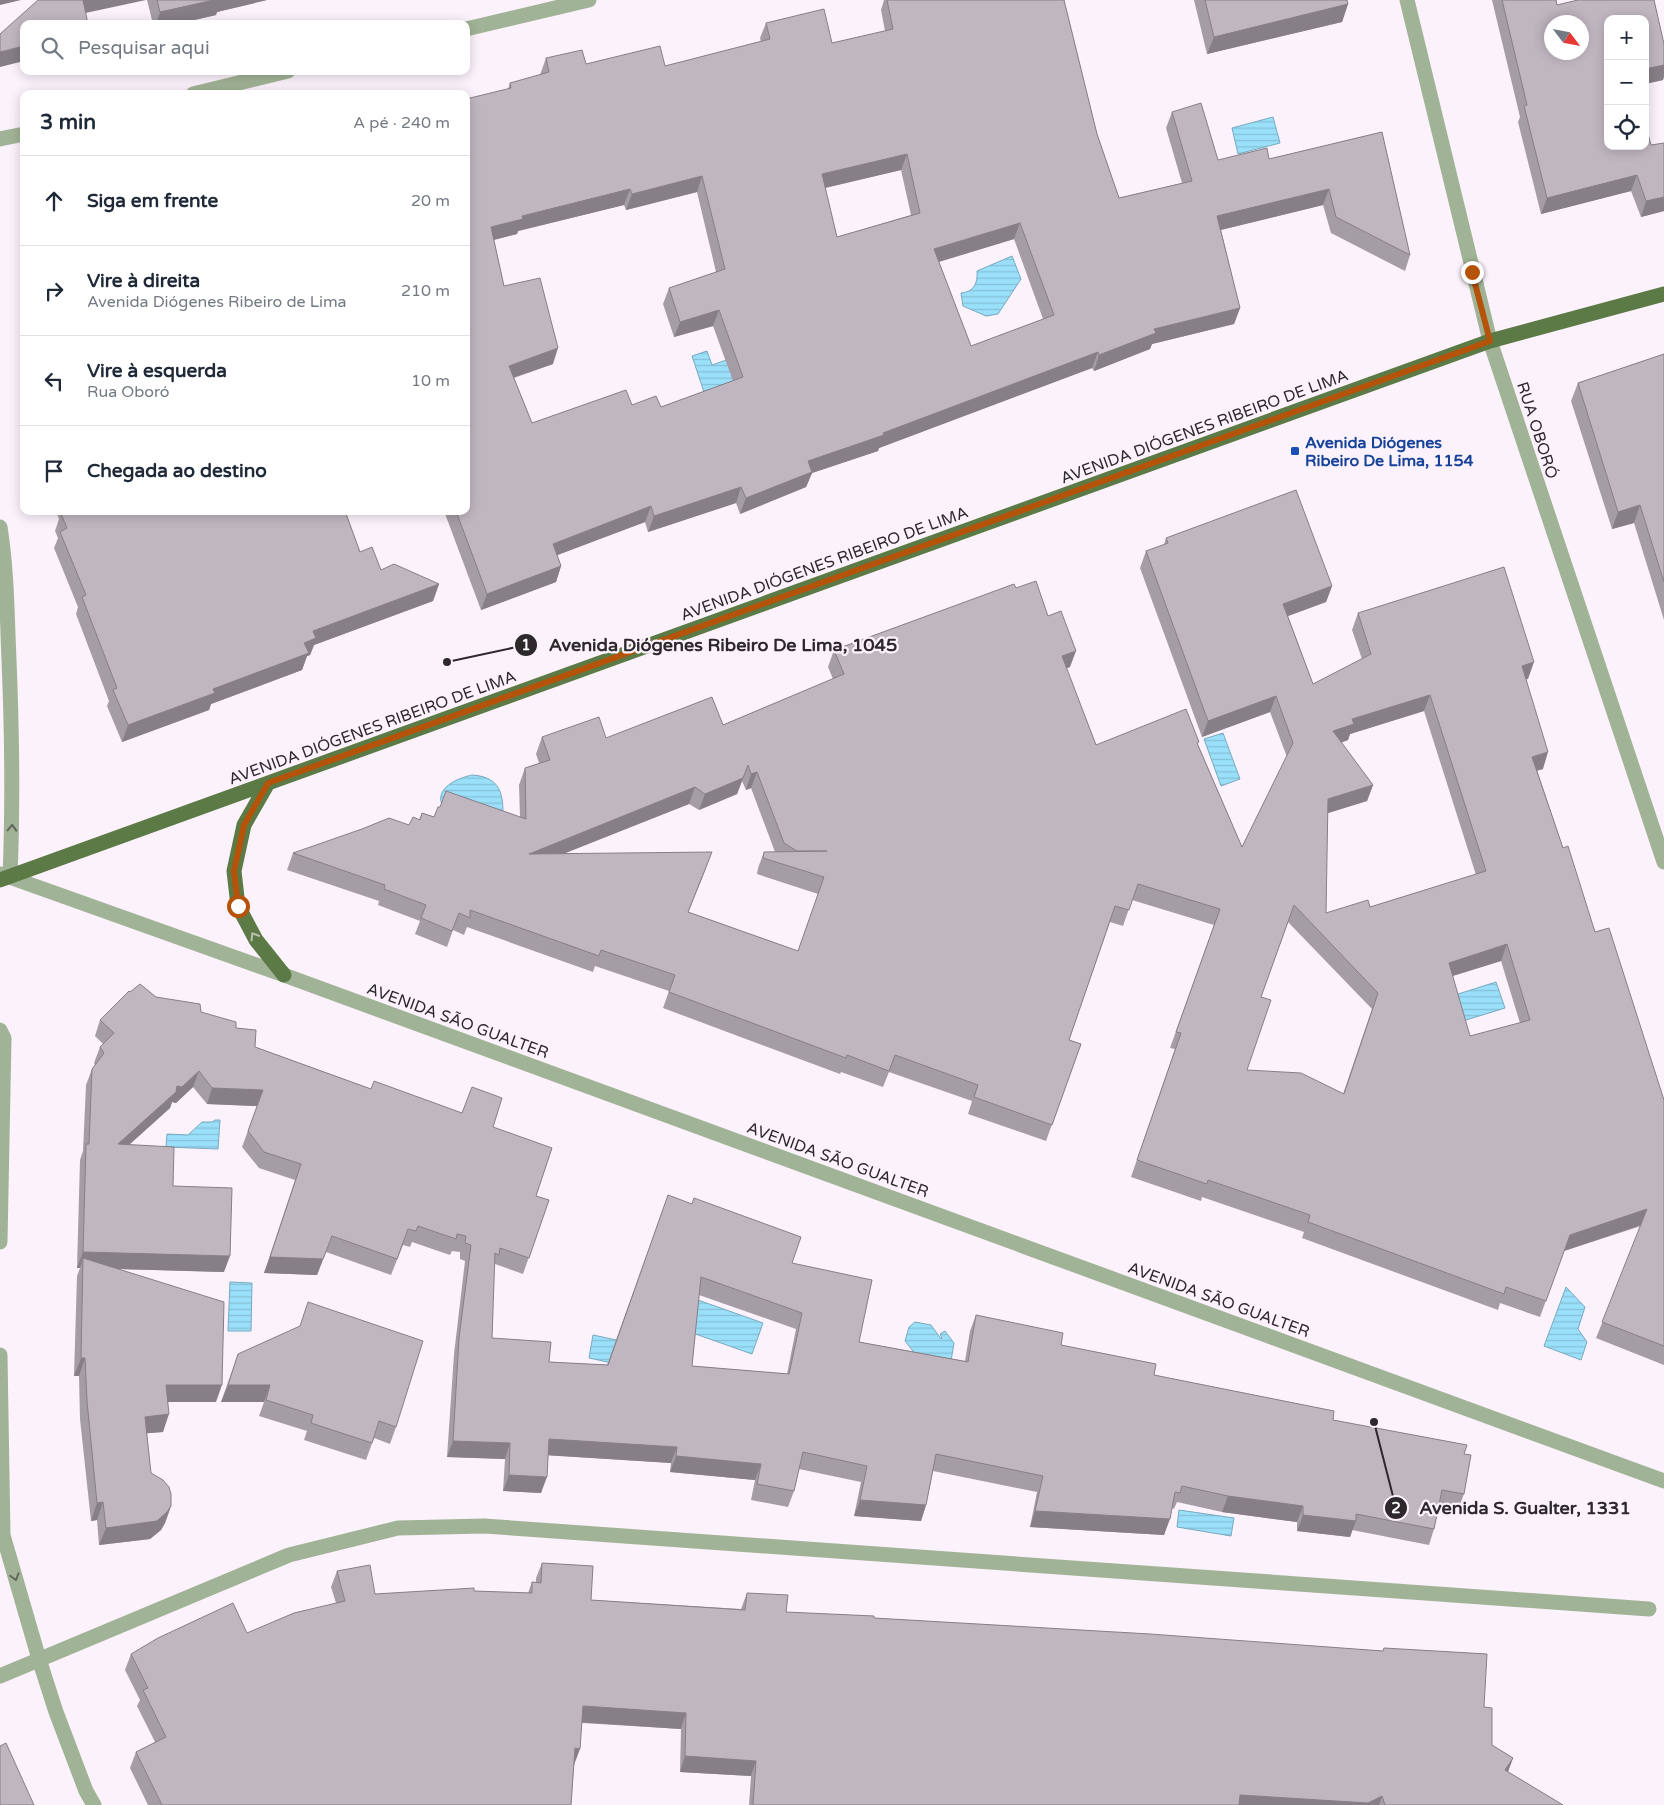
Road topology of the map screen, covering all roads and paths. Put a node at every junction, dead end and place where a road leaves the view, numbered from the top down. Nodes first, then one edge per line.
1 (589, 0) edge
2 (1407, 0) edge
3 (470, 28) edge
4 (271, 75) edge
5 (210, 90) edge
6 (20, 135) edge
7 (0, 139) edge
8 (1664, 294) edge
9 (1490, 341) junction
10 (0, 527) edge
11 (268, 783) junction
12 (1664, 862) edge
13 (3, 877) edge
14 (284, 974) junction
15 (0, 1030) edge
16 (0, 1242) edge
17 (0, 1355) edge
18 (1664, 1481) edge
19 (1649, 1609) dead end
20 (39, 1659) junction
21 (0, 1676) edge
22 (94, 1805) edge

1 - 3 street
2 - 9 street, RUA OBORÓ
4 - 5 street
6 - 7 street
8 - 9 main road, AVENIDA DIÓGENES RIBEIRO DE LIMA
9 - 11 main road, AVENIDA DIÓGENES RIBEIRO DE LIMA
9 - 12 street, RUA OBORÓ
13 -> 10 street
11 - 13 main road, AVENIDA DIÓGENES RIBEIRO DE LIMA
14 -> 11 main road
13 - 14 street, AVENIDA SÃO GUALTER
14 - 18 street, AVENIDA SÃO GUALTER
15 - 16 street
17 -> 20 street
19 - 20 street
20 - 21 street
20 - 22 street

